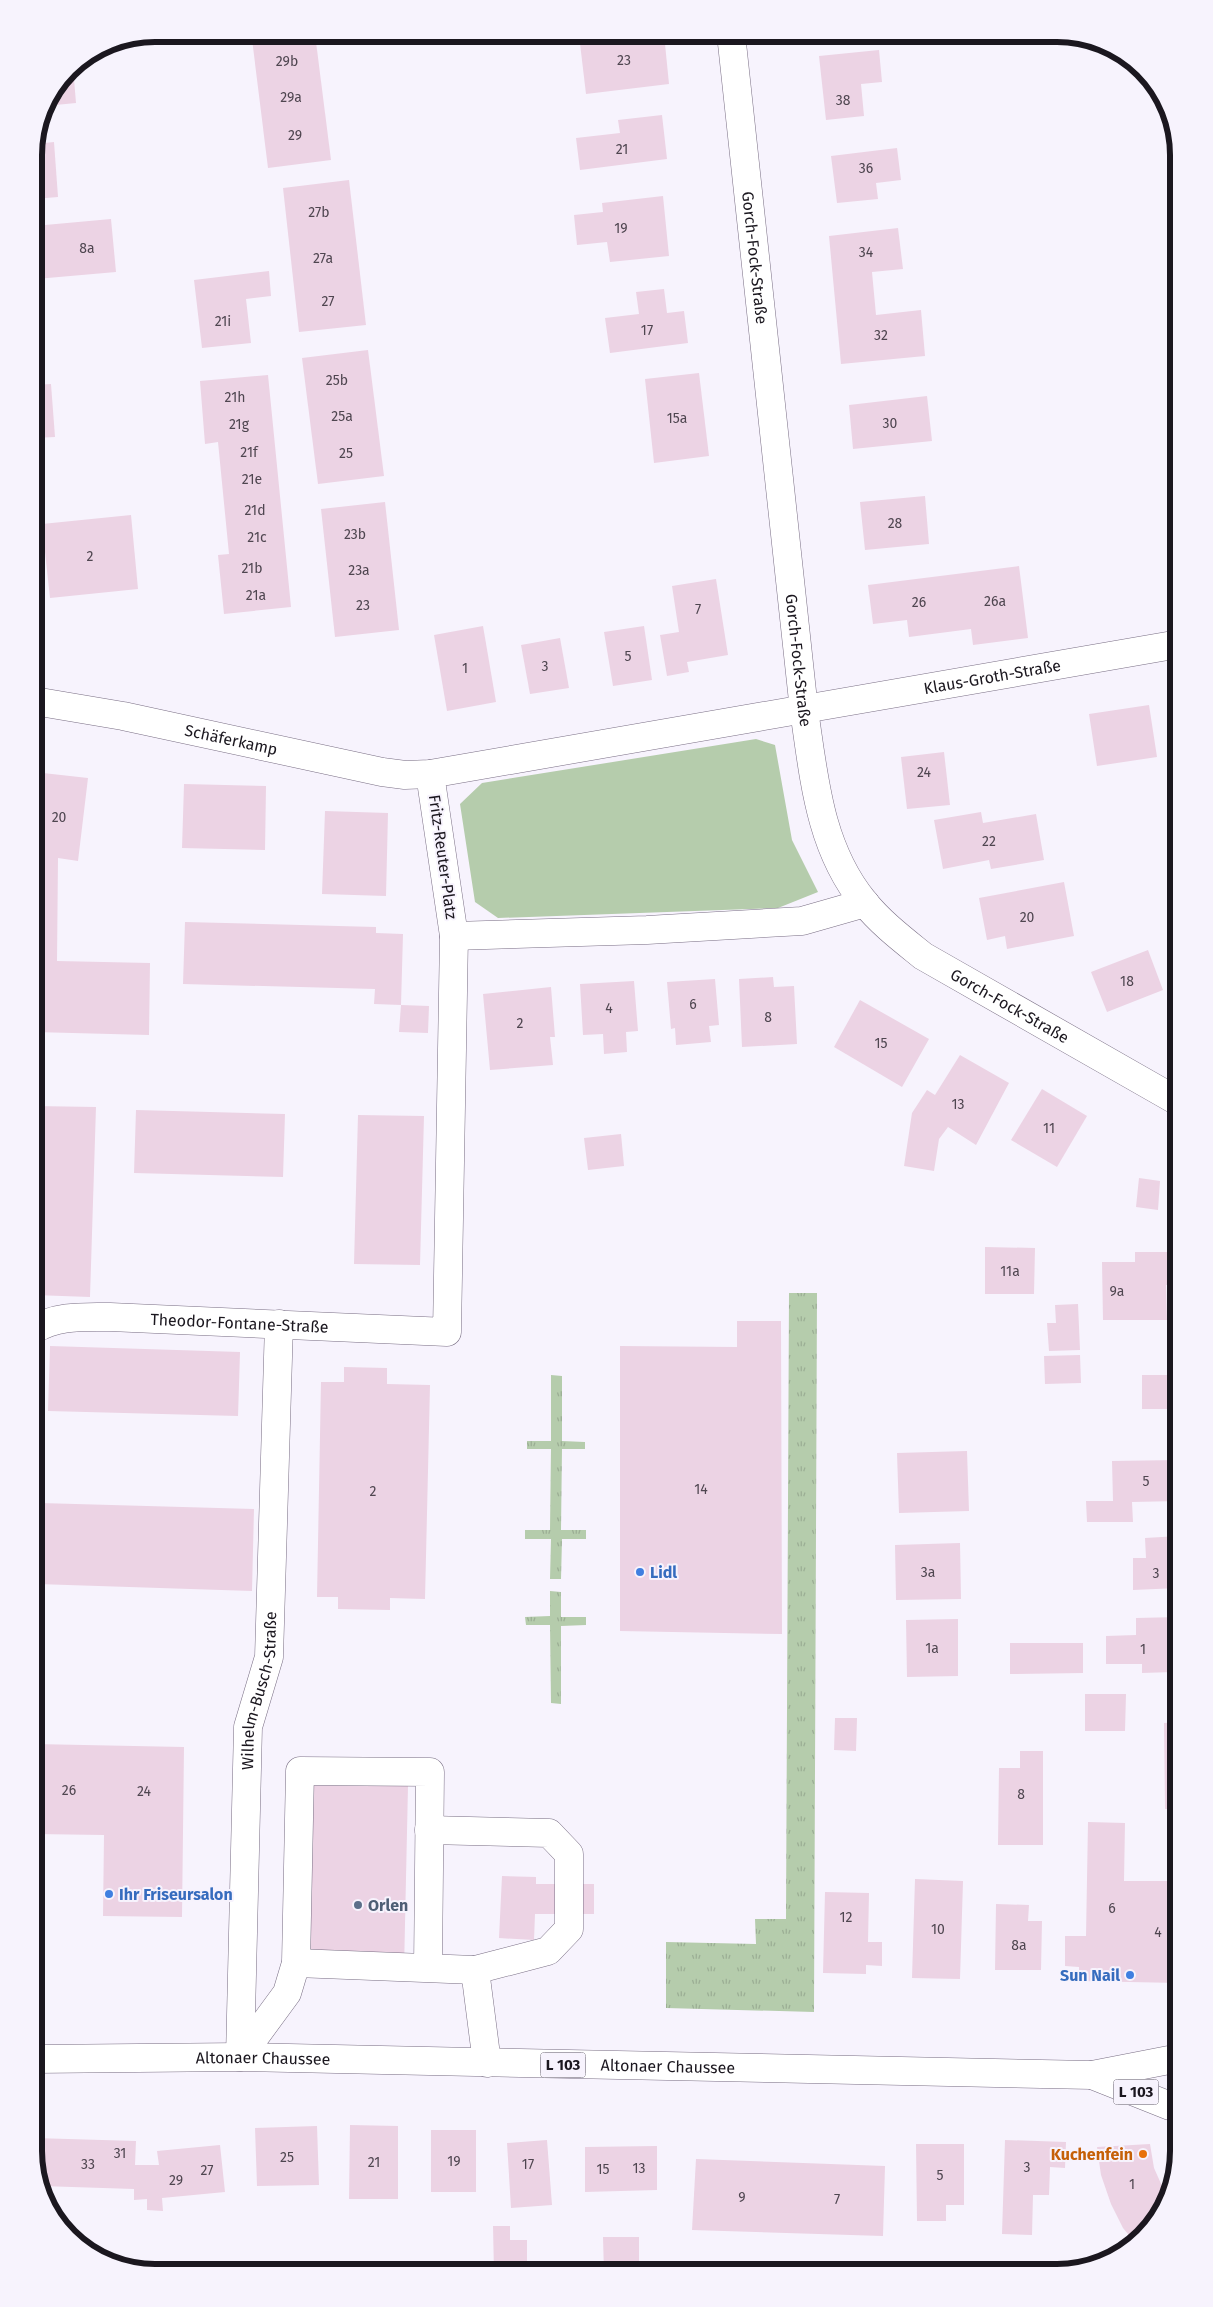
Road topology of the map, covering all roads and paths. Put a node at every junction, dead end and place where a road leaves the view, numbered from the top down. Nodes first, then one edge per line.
1 (732, 43) edge
2 (1170, 646) edge
3 (43, 702) edge
4 (804, 710) junction
5 (430, 774) junction
6 (865, 902) junction
7 (454, 936) junction
8 (1170, 1097) edge
9 (278, 1324) junction
10 (42, 1325) edge
11 (429, 1830) junction
12 (296, 1964) junction
13 (428, 1967) junction
14 (475, 1970) junction
15 (240, 2057) junction
16 (42, 2059) edge
17 (1170, 2060) edge
18 (488, 2063) junction
19 (1092, 2076) junction
20 (1170, 2106) edge

1 - 4 street, Gorch-Fock-Straße
2 - 4 street, Klaus-Groth-Straße
3 - 5 street, Schäferkamp
4 - 5 street, Fritz-Reuter-Platz
4 - 6 street, Gorch-Fock-Straße
5 - 7 street, Fritz-Reuter-Platz
6 - 7 street, Fritz-Reuter-Platz
6 - 8 street, Gorch-Fock-Straße
7 - 9 street, Theodor-Fontane-Straße
9 - 10 street, Theodor-Fontane-Straße
9 - 15 street, Wilhelm-Busch-Straße
11 - 12 street
11 - 13 street
11 - 14 street
12 - 13 street
12 - 15 street
13 - 14 street
14 - 18 street
15 - 16 street, Altonaer Chaussee / L 103
15 - 18 street, Altonaer Chaussee / L 103
17 - 19 street, Altonaer Chaussee / L 103
18 - 19 street, Altonaer Chaussee / L 103
19 - 20 street, Altonaer Chaussee / L 103

